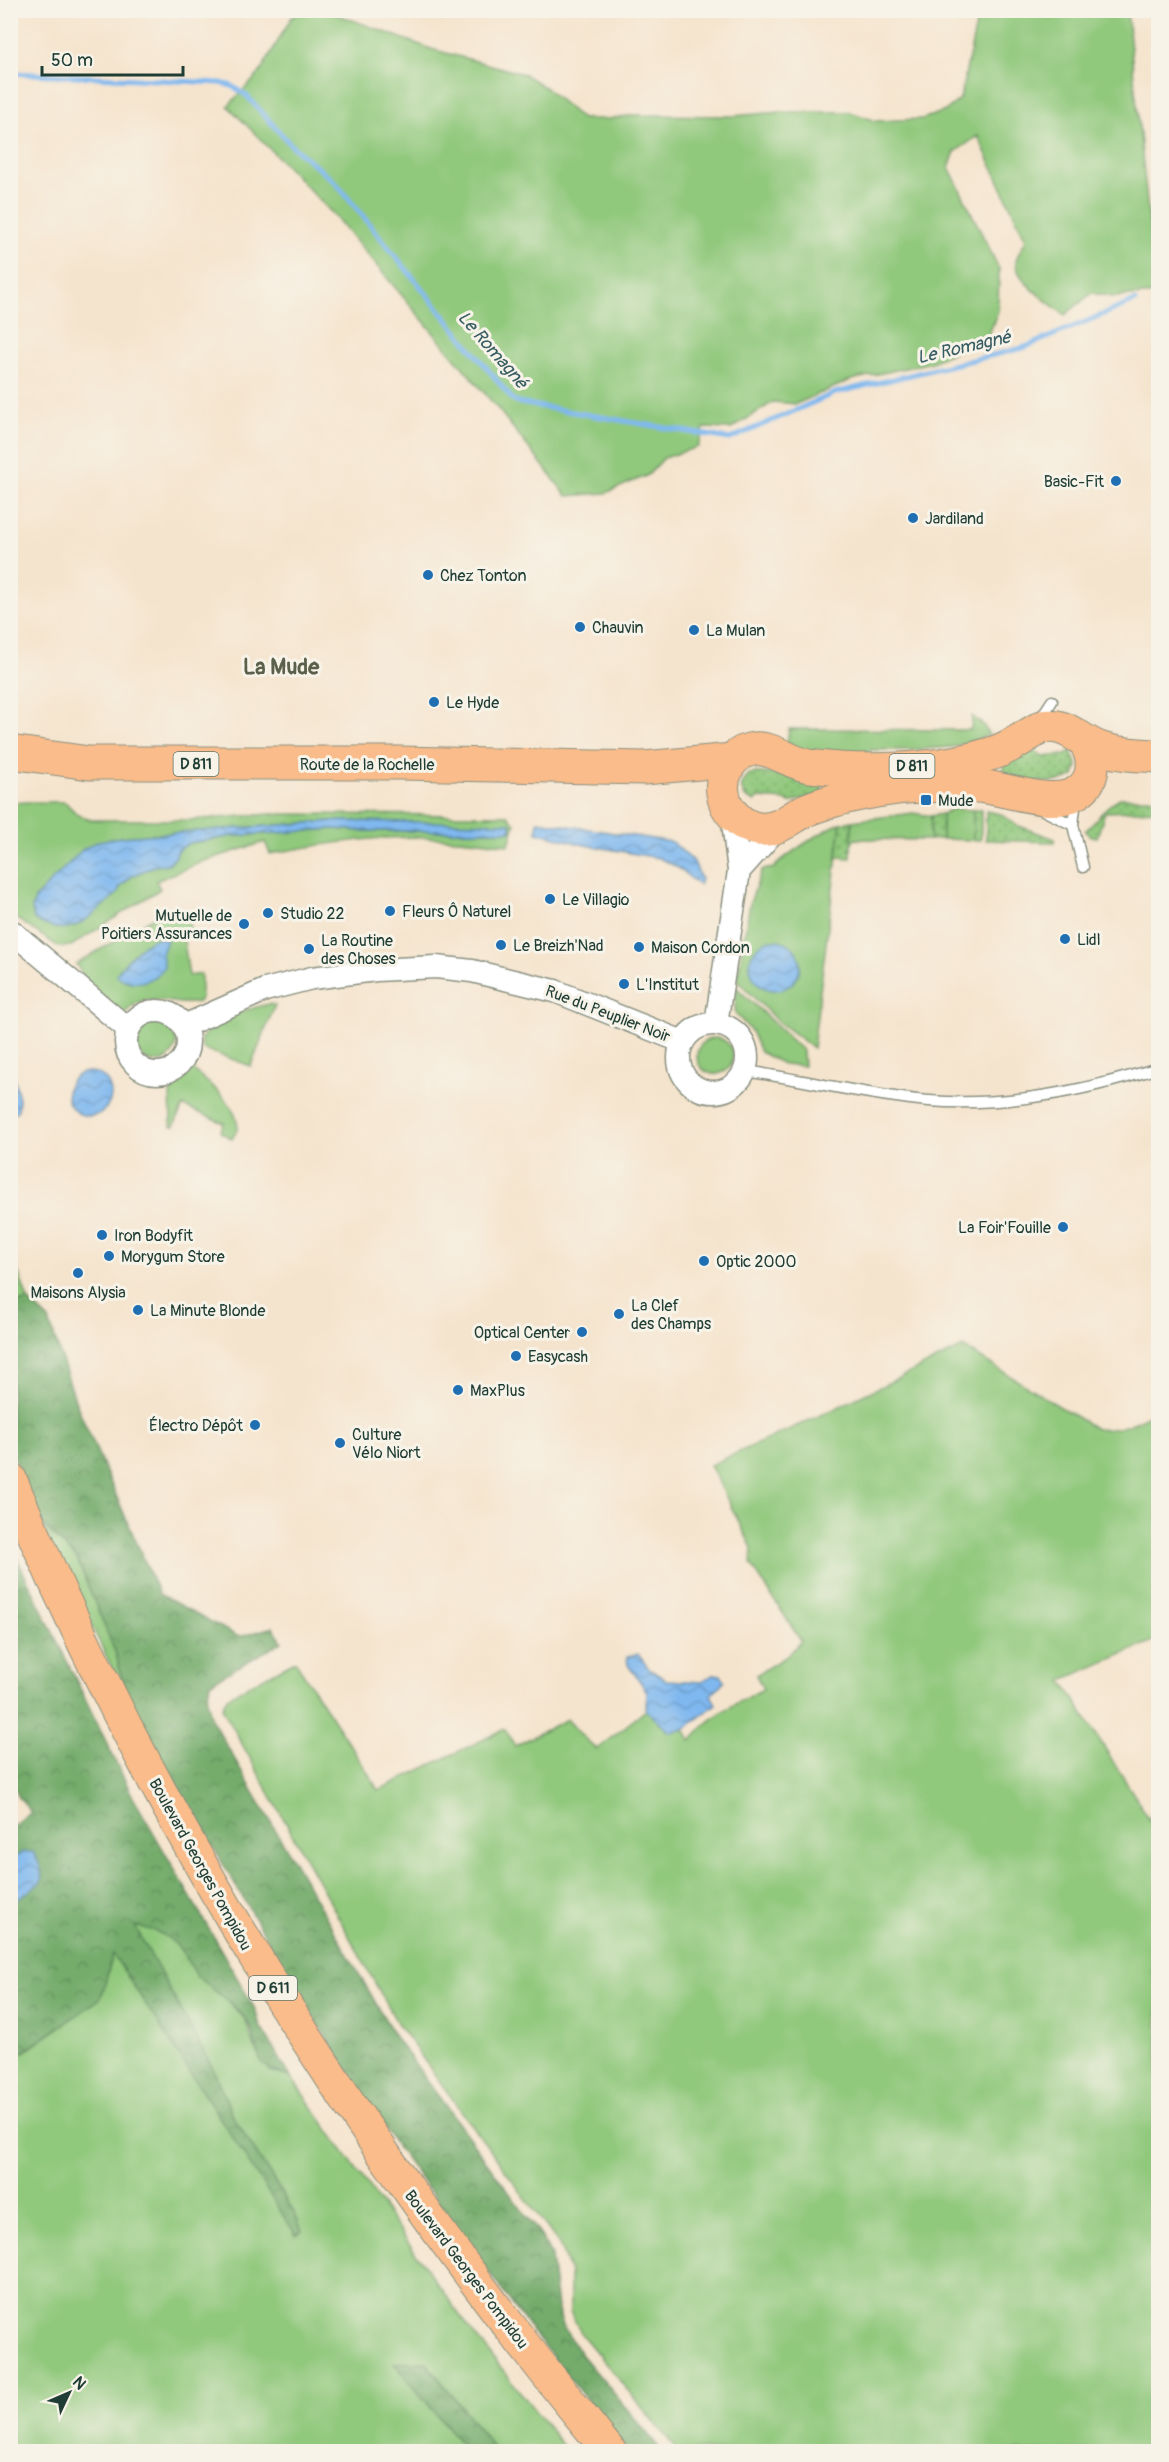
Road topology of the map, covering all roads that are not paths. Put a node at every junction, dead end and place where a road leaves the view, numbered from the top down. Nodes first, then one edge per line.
1 (1076, 735) junction
2 (10, 752) edge
3 (1158, 756) edge
4 (733, 760) junction
5 (89, 763) junction
6 (644, 768) junction
7 (10, 773) edge
8 (1158, 776) edge
9 (1081, 788) junction
10 (1009, 790) junction
11 (729, 808) junction
12 (1073, 825) junction
13 (780, 826) junction
14 (1083, 867) dead end
15 (740, 871) junction
16 (10, 930) edge
17 (716, 1024) junction
18 (184, 1026) junction
19 (128, 1029) junction
20 (683, 1042) junction
21 (746, 1068) junction
22 (1158, 1068) edge
23 (10, 1479) edge
24 (10, 1511) edge
25 (595, 2451) edge
26 (610, 2451) edge

1 - 3 main road, Route de la Rochelle / D 811
1 - 4 main road, Route de la Rochelle / D 811
1 - 9 main road
2 - 5 main road, Route de la Rochelle / D 811
4 - 6 main road, Route de la Rochelle / D 811
4 - 11 main road
5 - 6 main road, Route de la Rochelle / D 811
5 - 7 main road, Route de la Rochelle / D 811
6 - 11 main road, Route de la Rochelle / D 811
8 - 9 main road, D 811
9 - 10 main road, D 811
9 - 12 lane
10 - 12 lane
10 - 13 main road, D 811
11 - 13 main road, Route de la Rochelle / D 811
11 - 15 street
12 - 14 lane
13 - 15 street
15 - 17 street
16 - 19 street
17 - 20 street
17 - 21 street
18 - 19 street
18 - 19 street
18 - 20 street, Rue du Peuplier Noir
20 - 21 street
21 - 22 lane
23 - 26 main road, Boulevard Georges Pompidou / D 611
24 - 25 main road, Boulevard Georges Pompidou / D 611

